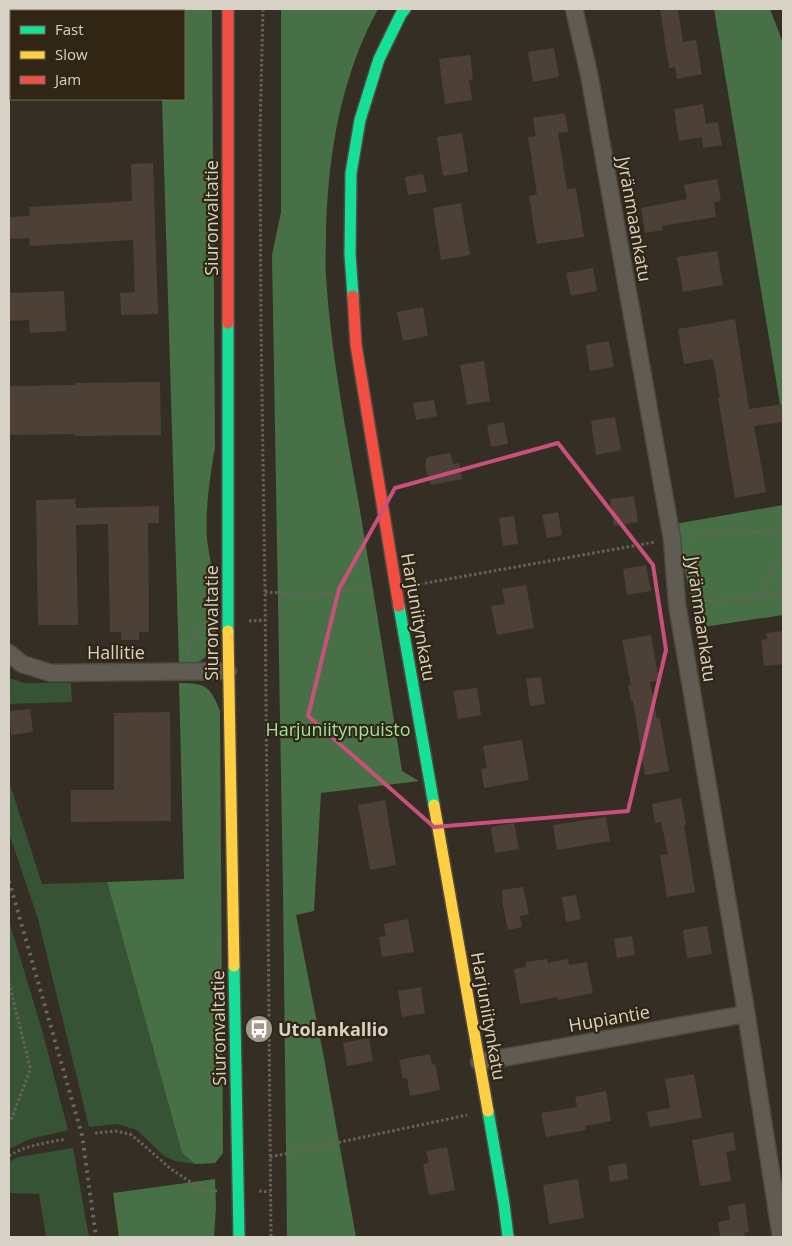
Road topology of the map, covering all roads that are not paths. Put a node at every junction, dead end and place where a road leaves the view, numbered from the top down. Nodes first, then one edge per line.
1 (228, 9) edge
2 (405, 9) edge
3 (574, 9) edge
4 (9, 653) edge
5 (228, 671) junction
6 (746, 1014) junction
7 (479, 1062) junction
8 (239, 1237) edge
9 (508, 1237) edge
10 (781, 1237) edge

1 - 5 street, Siuronvaltatie
2 - 7 street, Harjuniitynkatu
3 - 6 street, Jyränmaankatu
4 - 5 street, Hallitie
5 - 8 street, Siuronvaltatie
6 - 7 street, Hupiantie
6 - 10 street, Jyränmaankatu
7 - 9 street, Harjuniitynkatu

